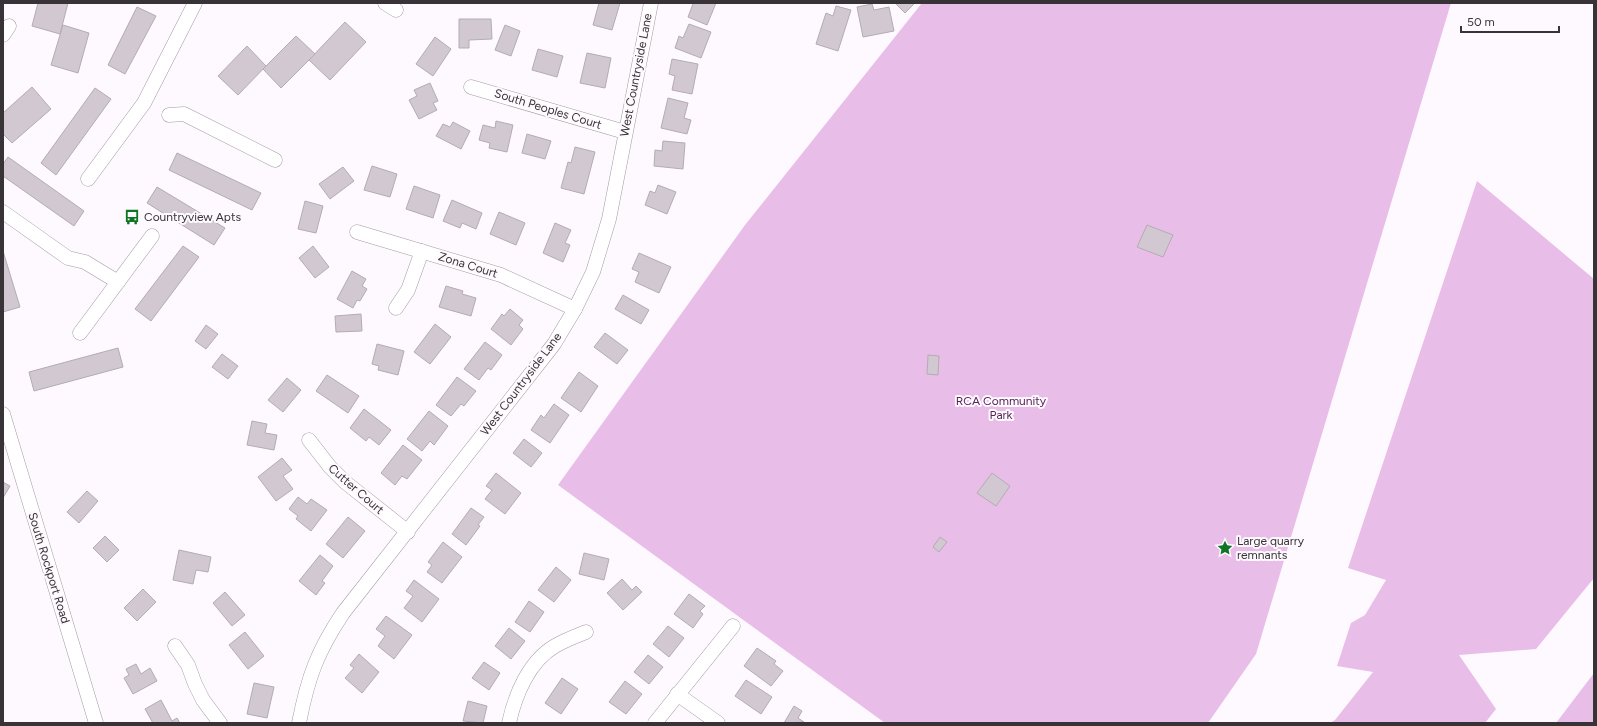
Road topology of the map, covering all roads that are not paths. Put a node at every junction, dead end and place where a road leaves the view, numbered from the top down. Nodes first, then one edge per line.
1 (195, 3) edge
2 (651, 3) edge
3 (471, 87) dead end
4 (168, 115) dead end
5 (625, 132) junction
6 (275, 160) dead end
7 (88, 179) dead end
8 (3, 212) edge
9 (357, 232) dead end
10 (152, 236) dead end
11 (422, 251) junction
12 (118, 282) junction
13 (396, 308) dead end
14 (575, 309) junction
15 (80, 333) dead end
16 (4, 421) edge
17 (309, 440) dead end
18 (408, 532) junction
19 (733, 626) dead end
20 (586, 632) dead end
21 (174, 646) dead end
22 (677, 694) junction
23 (96, 723) edge
24 (220, 723) edge
25 (299, 723) edge
26 (509, 723) edge
27 (655, 723) edge
28 (718, 723) edge

1 - 7 street
2 - 5 street, West Countryside Lane
3 - 5 street, South Peoples Court
4 - 6 street
5 - 14 street, West Countryside Lane
8 - 12 street
9 - 11 street, Zona Court
10 - 12 street
11 - 13 street
11 - 14 street, Zona Court
12 - 15 street
14 - 18 street, West Countryside Lane
16 - 23 street, South Rockport Road
17 - 18 street, Cutter Court
18 - 25 street, West Countryside Lane
19 - 22 street
20 - 26 street
21 - 24 street
22 - 27 street
22 - 28 street

